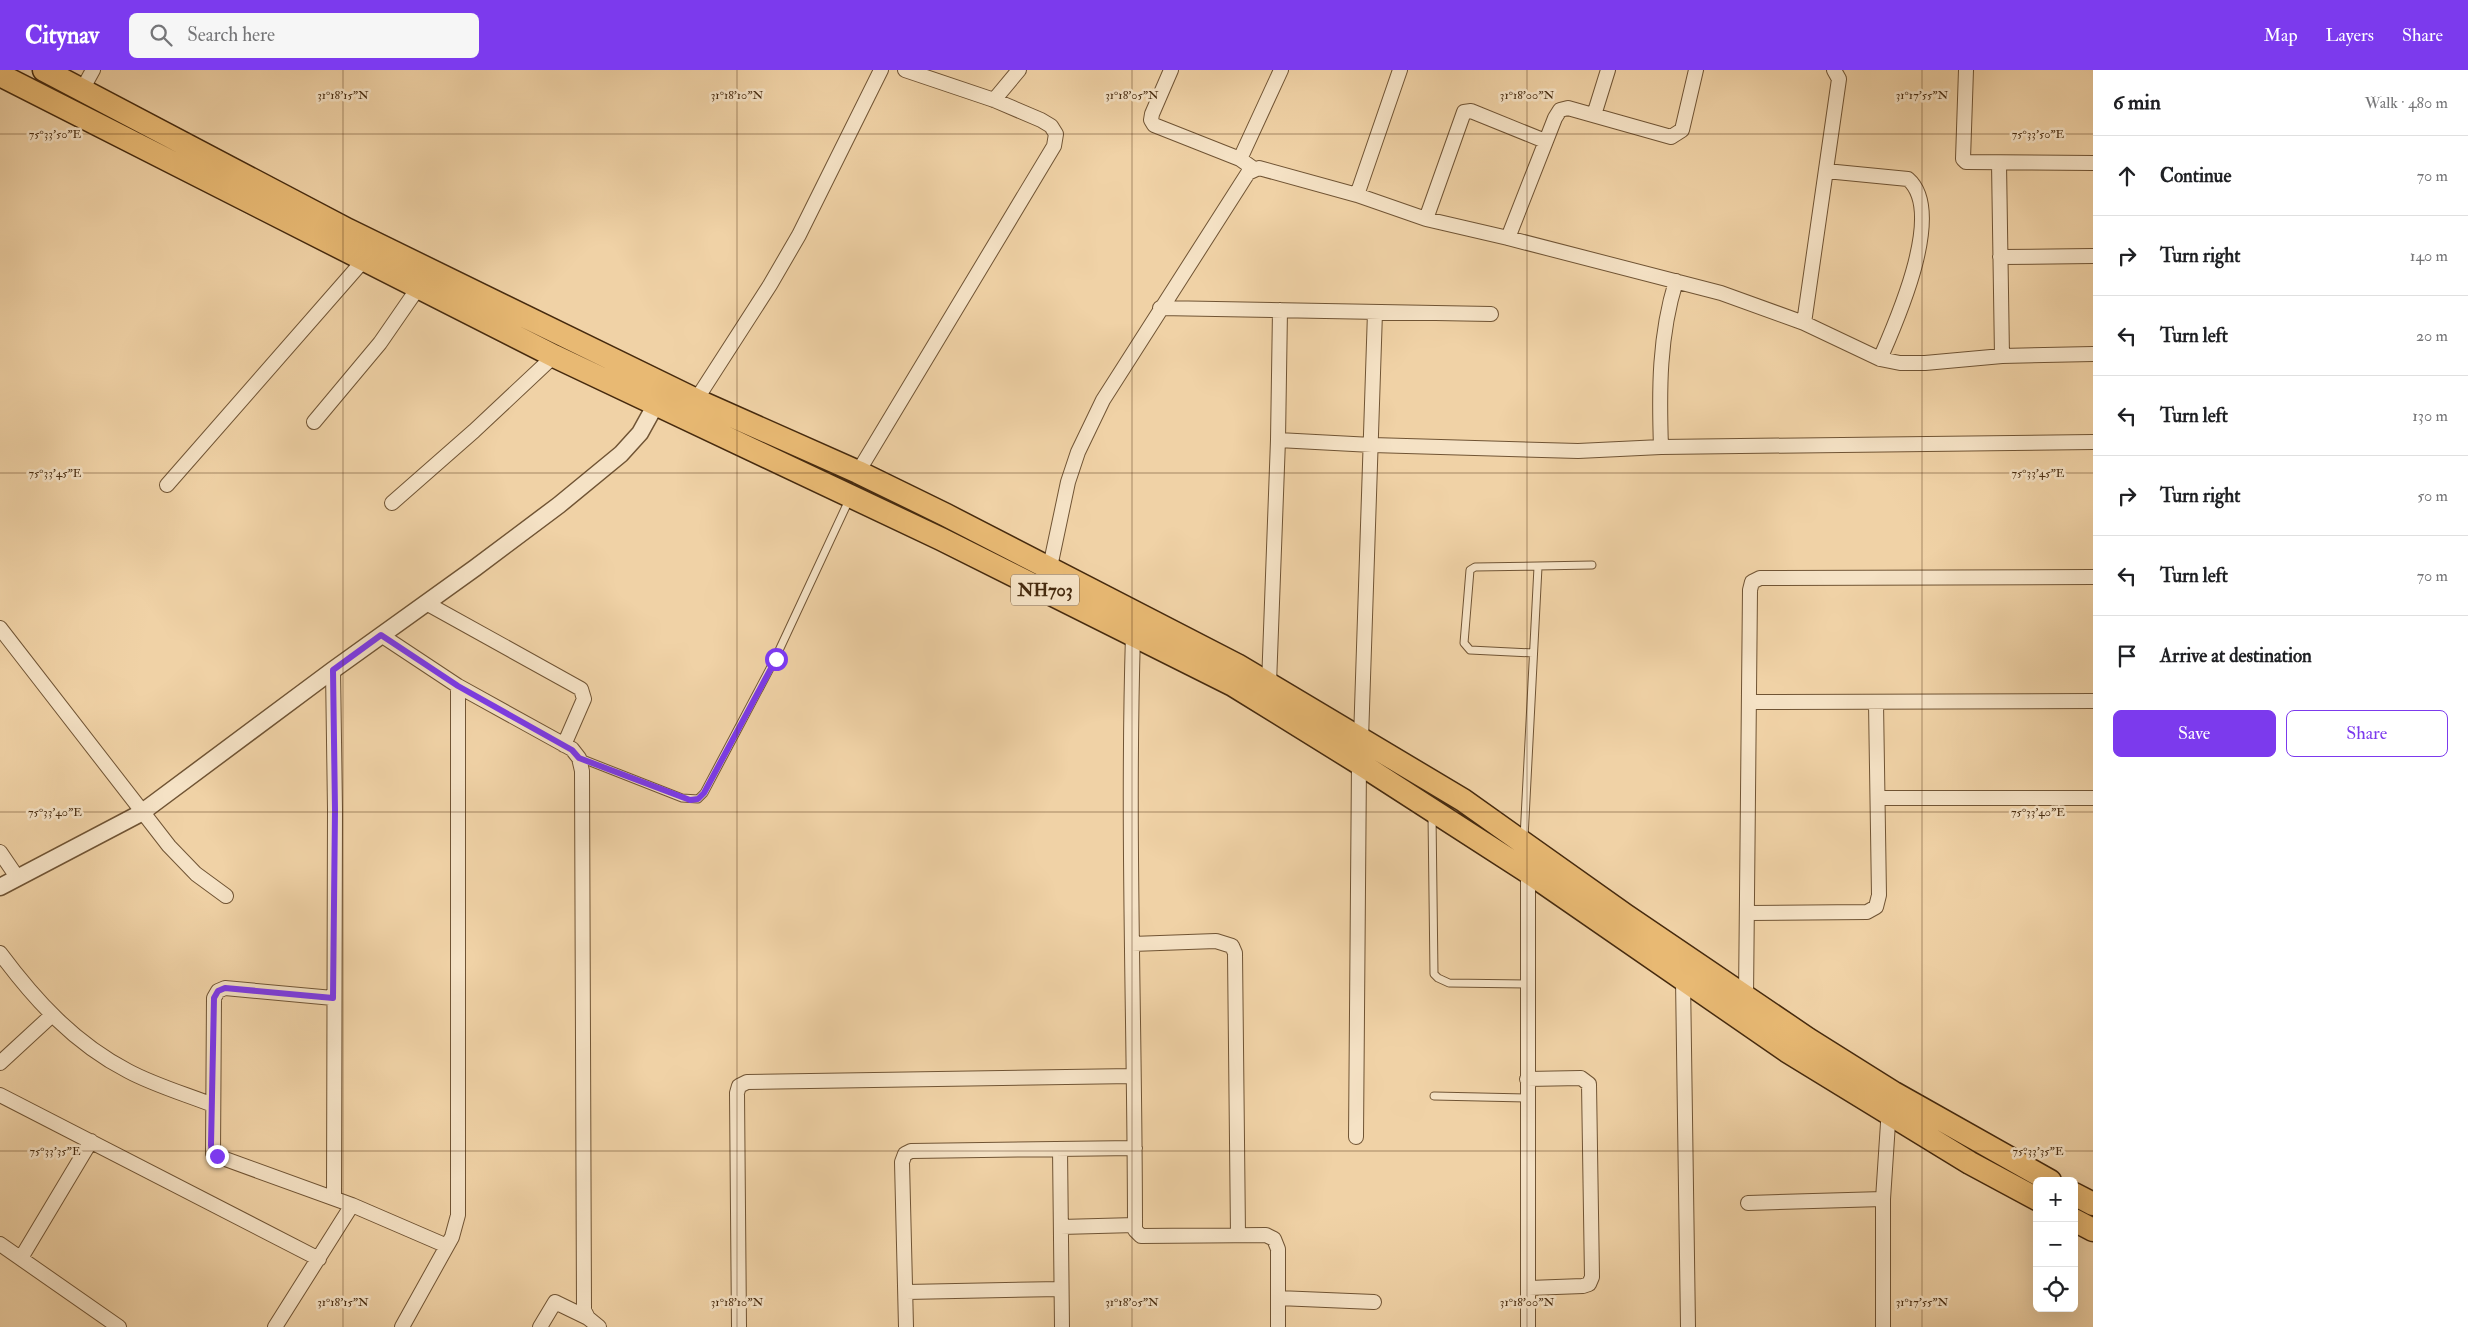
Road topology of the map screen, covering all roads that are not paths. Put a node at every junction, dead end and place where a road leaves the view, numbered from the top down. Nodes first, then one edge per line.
1 (44, 70) edge
2 (93, 70) edge
3 (881, 70) edge
4 (905, 70) edge
5 (1019, 70) edge
6 (1171, 70) edge
7 (1400, 70) edge
8 (1608, 70) edge
9 (1696, 70) edge
10 (1834, 70) edge
11 (1966, 70) edge
12 (1277, 71) edge
13 (0, 75) edge
14 (82, 90) junction
15 (994, 100) junction
16 (1594, 115) junction
17 (1545, 141) junction
18 (1240, 159) junction
19 (1999, 163) junction
20 (2093, 163) edge
21 (1254, 169) junction
22 (1826, 171) junction
23 (1357, 195) junction
24 (1426, 219) junction
25 (1508, 238) junction
26 (2093, 256) edge
27 (2000, 257) junction
28 (363, 261) junction
29 (1676, 281) junction
30 (418, 288) junction
31 (1160, 308) junction
32 (1280, 310) junction
33 (1375, 312) junction
34 (1490, 314) dead end
35 (1804, 323) junction
36 (2093, 354) edge
37 (554, 356) junction
38 (2002, 356) junction
39 (1880, 359) junction
40 (661, 396) junction
41 (696, 400) junction
42 (314, 422) dead end
43 (1278, 440) junction
44 (2093, 442) edge
45 (1372, 445) junction
46 (1661, 447) junction
47 (858, 472) junction
48 (167, 485) dead end
49 (851, 497) junction
50 (392, 503) dead end
51 (1592, 565) dead end
52 (1050, 567) junction
53 (1538, 567) junction
54 (2093, 577) edge
55 (426, 603) junction
56 (1138, 625) junction
57 (0, 628) edge
58 (381, 635) junction
59 (1534, 653) junction
60 (333, 670) junction
61 (1269, 684) junction
62 (458, 686) junction
63 (2093, 701) edge
64 (1750, 702) junction
65 (1876, 703) junction
66 (1361, 739) junction
67 (564, 745) junction
68 (579, 758) junction
69 (1359, 763) junction
70 (1878, 798) junction
71 (2093, 798) edge
72 (1432, 810) junction
73 (141, 813) junction
74 (1524, 843) junction
75 (0, 852) edge
76 (1528, 872) junction
77 (18, 877) junction
78 (0, 887) edge
79 (226, 896) dead end
80 (1749, 912) junction
81 (1132, 944) junction
82 (3, 962) edge
83 (1683, 980) junction
84 (1526, 984) junction
85 (1746, 996) junction
86 (333, 998) junction
87 (51, 1016) junction
88 (0, 1063) edge
89 (1133, 1076) junction
90 (1527, 1079) junction
91 (0, 1095) edge
92 (1434, 1096) dead end
93 (1527, 1098) junction
94 (1891, 1102) junction
95 (213, 1105) junction
96 (1356, 1137) dead end
97 (91, 1141) junction
98 (1135, 1148) junction
99 (1060, 1149) junction
100 (2042, 1177) edge
101 (2078, 1196) edge
102 (2033, 1197) edge
103 (334, 1198) junction
104 (1883, 1199) junction
105 (1748, 1203) dead end
106 (2093, 1204) edge
107 (352, 1205) junction
108 (2078, 1222) edge
109 (1135, 1225) junction
110 (1062, 1227) junction
111 (2093, 1230) edge
112 (1238, 1235) junction
113 (0, 1244) edge
114 (447, 1246) junction
115 (21, 1258) junction
116 (319, 1260) junction
117 (1061, 1288) junction
118 (1529, 1288) junction
119 (906, 1292) junction
120 (1278, 1298) junction
121 (1374, 1302) dead end
122 (594, 1323) edge
123 (119, 1327) edge
124 (275, 1327) edge
125 (402, 1327) edge
126 (540, 1327) edge
127 (739, 1327) edge
128 (906, 1327) edge
129 (1062, 1327) edge
130 (1278, 1327) edge
131 (1528, 1327) edge
132 (1688, 1327) edge
133 (1884, 1327) edge

1 - 14 highway, NH703
2 - 14 street
3 - 41 street
4 - 15 street
5 - 15 street
6 - 18 street
7 - 23 street
8 - 16 street
9 - 16 street
10 - 22 street
11 - 19 street
12 - 18 street
13 - 28 highway, NH703
14 - 40 highway, NH703
15 - 47 street
16 - 17 street
17 - 24 street
17 - 25 street
18 - 21 street
19 - 20 street
19 - 27 street
21 - 23 street
21 - 31 street
22 - 35 street
22 - 39 street
23 - 24 street
24 - 25 street
25 - 29 street
26 - 27 street
27 - 38 street
28 - 30 highway, NH703
28 - 48 street
29 - 35 street
29 - 46 street
30 - 37 highway, NH703
30 - 42 street
31 - 32 street
31 - 52 street
32 - 33 street
32 - 43 street
33 - 34 street
33 - 45 street
35 - 39 street
36 - 38 street
37 - 40 highway, NH703
37 - 50 street
38 - 39 street
40 - 41 highway, NH703
40 - 49 highway, NH703
40 - 55 street
41 - 47 highway, NH703
43 - 45 street
43 - 61 street
44 - 46 street
45 - 46 street
45 - 66 street
47 - 52 highway, NH703
49 - 56 highway, NH703
49 - 68 lane
51 - 53 lane
52 - 56 highway, NH703
53 - 59 lane
53 - 59 lane
54 - 64 street
55 - 58 street
55 - 67 street
56 - 61 highway, NH703
56 - 69 highway, NH703
56 - 81 street
57 - 73 street
58 - 60 street
58 - 62 street
59 - 74 lane
60 - 73 street
60 - 86 street
61 - 66 highway, NH703
62 - 67 street
62 - 114 street
63 - 65 street
64 - 65 street
64 - 80 street
65 - 70 street
66 - 74 highway, NH703
67 - 68 street
68 - 122 street
69 - 72 highway, NH703
69 - 96 street
70 - 71 street
70 - 80 street
72 - 76 highway, NH703
72 - 84 lane
73 - 77 street
73 - 79 street
74 - 85 highway, NH703
75 - 77 street
76 - 83 highway, NH703
76 - 84 street
77 - 78 street
80 - 85 street
81 - 89 street
81 - 112 street
82 - 87 street
83 - 94 highway, NH703
83 - 132 street
84 - 90 street
85 - 94 highway, NH703
86 - 95 street
86 - 103 street
87 - 88 street
87 - 95 street
89 - 98 street
89 - 127 street
90 - 93 street
90 - 118 street
91 - 97 street
92 - 93 lane
93 - 118 street
94 - 100 highway, NH703
94 - 102 highway, NH703
94 - 104 street
95 - 103 street
97 - 115 street
97 - 116 street
98 - 99 street
98 - 109 street
99 - 110 street
99 - 119 street
101 - 106 highway
103 - 107 street
104 - 105 street
104 - 133 street
107 - 114 street
107 - 116 street
108 - 111 highway
109 - 110 street
109 - 112 street
110 - 117 street
112 - 120 street
113 - 115 street
114 - 125 street
115 - 123 street
116 - 124 street
117 - 119 street
117 - 129 street
118 - 131 street
119 - 128 street
120 - 121 street
120 - 130 street
122 - 126 street

